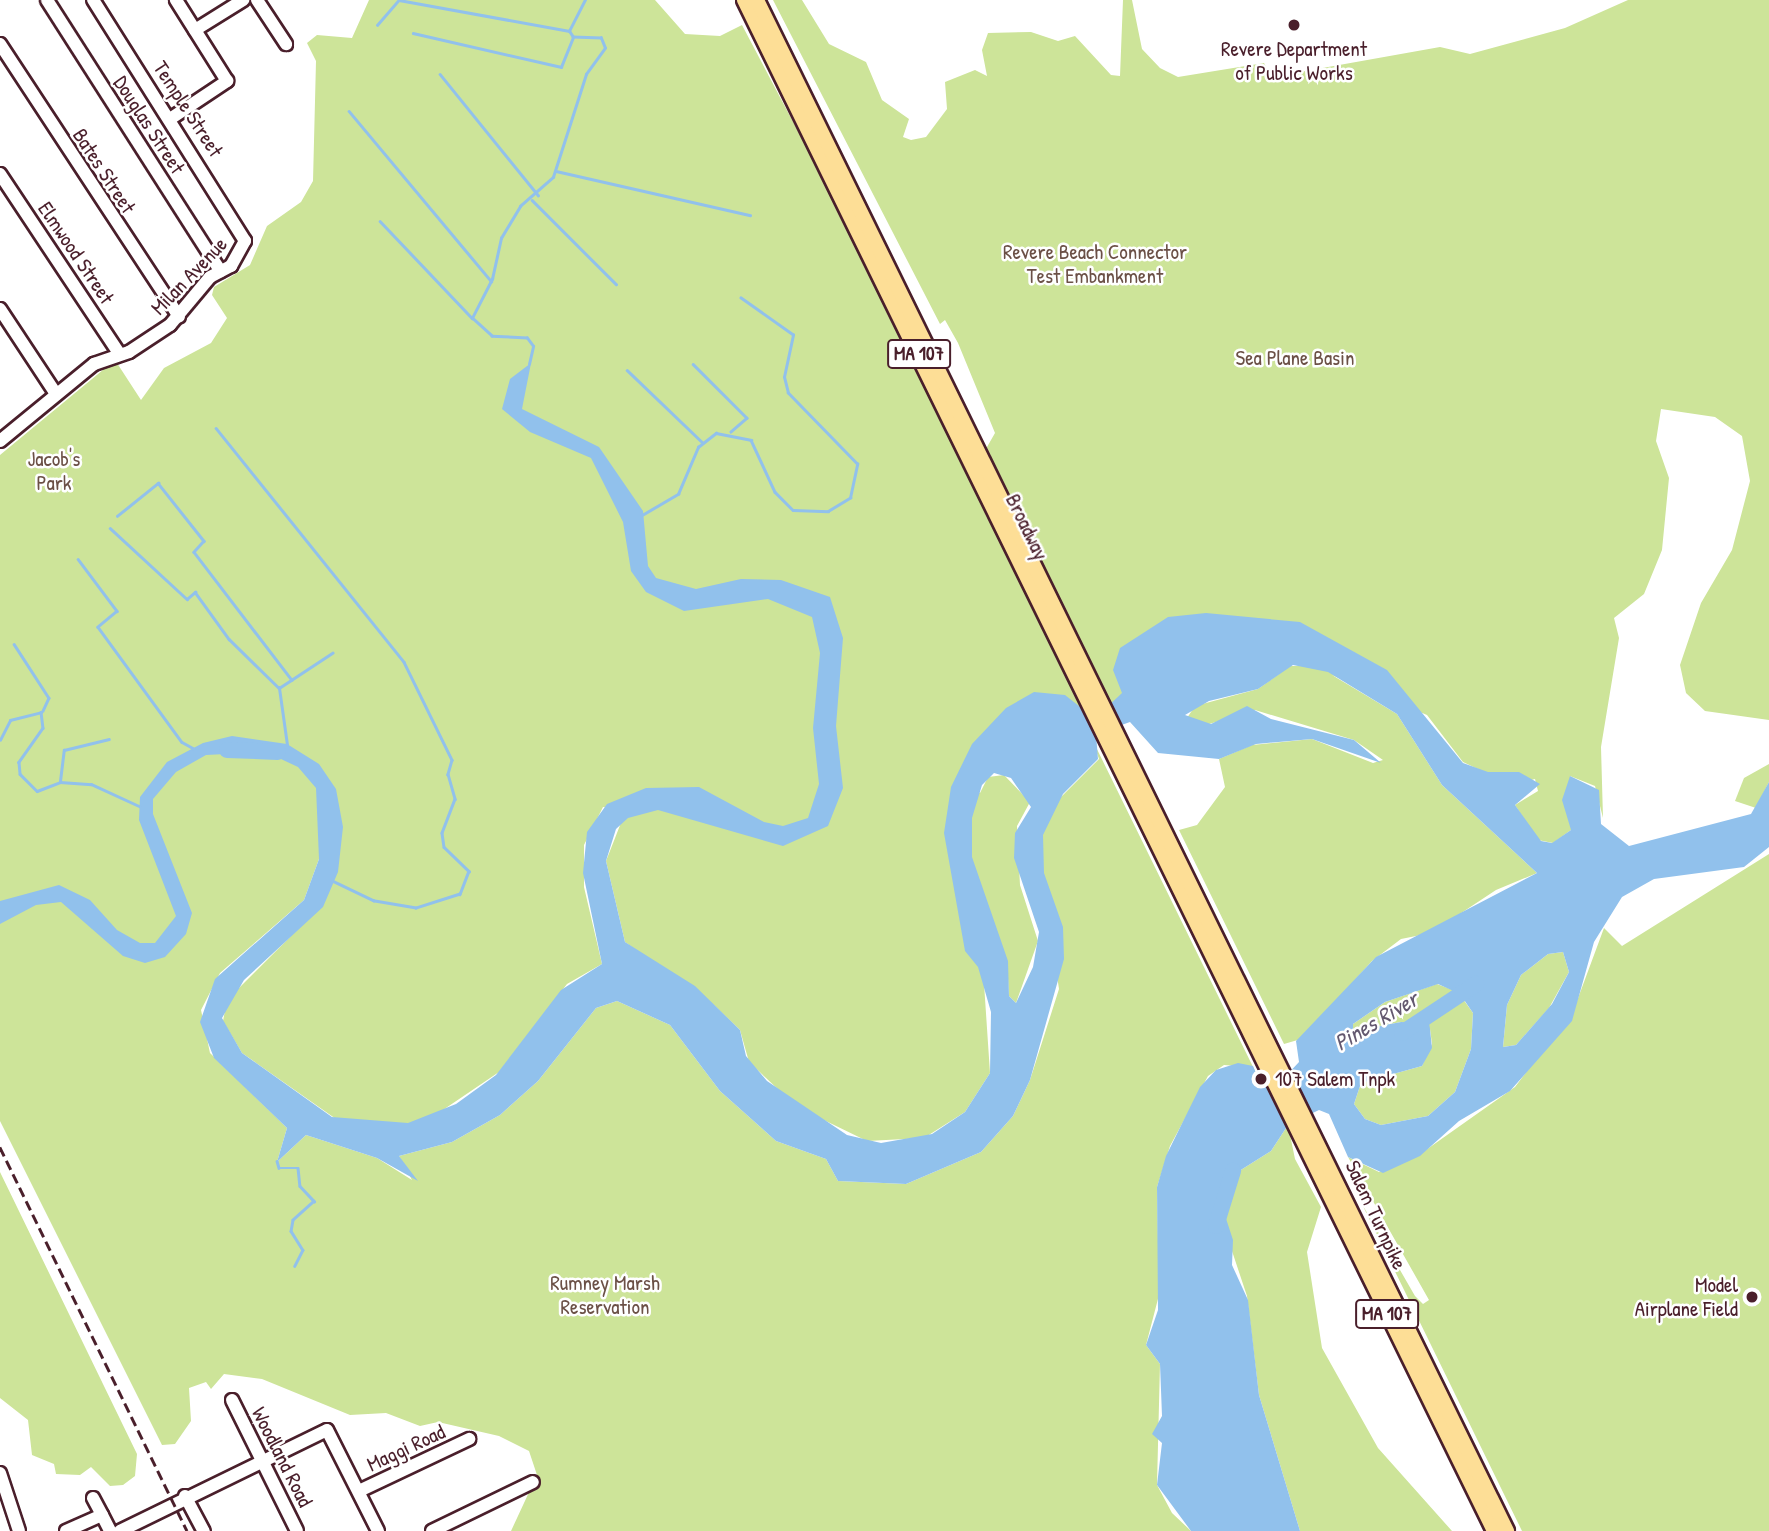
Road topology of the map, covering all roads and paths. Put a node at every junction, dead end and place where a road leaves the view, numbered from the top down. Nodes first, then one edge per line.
1 (47, 0) edge
2 (93, 0) edge
3 (176, 0) edge
4 (243, 0) edge
5 (257, 0) edge
6 (744, 0) edge
7 (757, 0) edge
8 (195, 30) junction
9 (0, 44) edge
10 (286, 44) dead end
11 (170, 119) junction
12 (0, 174) edge
13 (245, 241) joint
14 (220, 271) junction
15 (0, 309) edge
16 (179, 316) junction
17 (119, 354) junction
18 (56, 394) junction
19 (1, 438) edge
20 (1099, 706) junction
21 (1277, 1070) joint
22 (1302, 1122) junction
23 (232, 1400) dead end
24 (469, 1439) dead end
25 (261, 1459) junction
26 (0, 1473) edge
27 (533, 1482) dead end
28 (359, 1491) junction
29 (186, 1496) junction
30 (93, 1498) dead end
31 (102, 1515) junction
32 (19, 1531) edge
33 (66, 1531) edge
34 (110, 1531) edge
35 (120, 1531) edge
36 (204, 1531) edge
37 (297, 1531) edge
38 (379, 1531) edge
39 (432, 1531) edge
40 (1494, 1531) edge
41 (1507, 1531) edge

1 - 14 street, Douglas Street
2 - 11 street, Temple Street
3 - 8 street
4 - 8 street
5 - 10 street
6 - 20 main road, Broadway / MA 107
7 - 20 main road, Broadway / MA 107
8 - 11 street
9 - 16 street, Bates Street
11 - 13 street, Temple Street
12 - 17 street, Elmwood Street
13 - 14 street, Milan Avenue
14 - 16 street, Milan Avenue
15 - 18 street
16 - 17 street, Milan Avenue
17 - 18 street, Milan Avenue
18 - 19 street, Milan Avenue
20 - 21 main road, Broadway / MA 107
21 - 22 main road, Salem Turnpike / MA 107
22 - 40 main road, Salem Turnpike / MA 107
22 - 41 main road, Salem Turnpike / MA 107
23 - 25 street, Woodland Road
24 - 28 street, Maggi Road
25 - 28 street
25 - 29 street
25 - 37 street, Woodland Road
26 - 32 street
27 - 39 street
28 - 38 street
29 - 35 street
29 - 36 street
30 - 31 street
31 - 33 street
31 - 34 street

